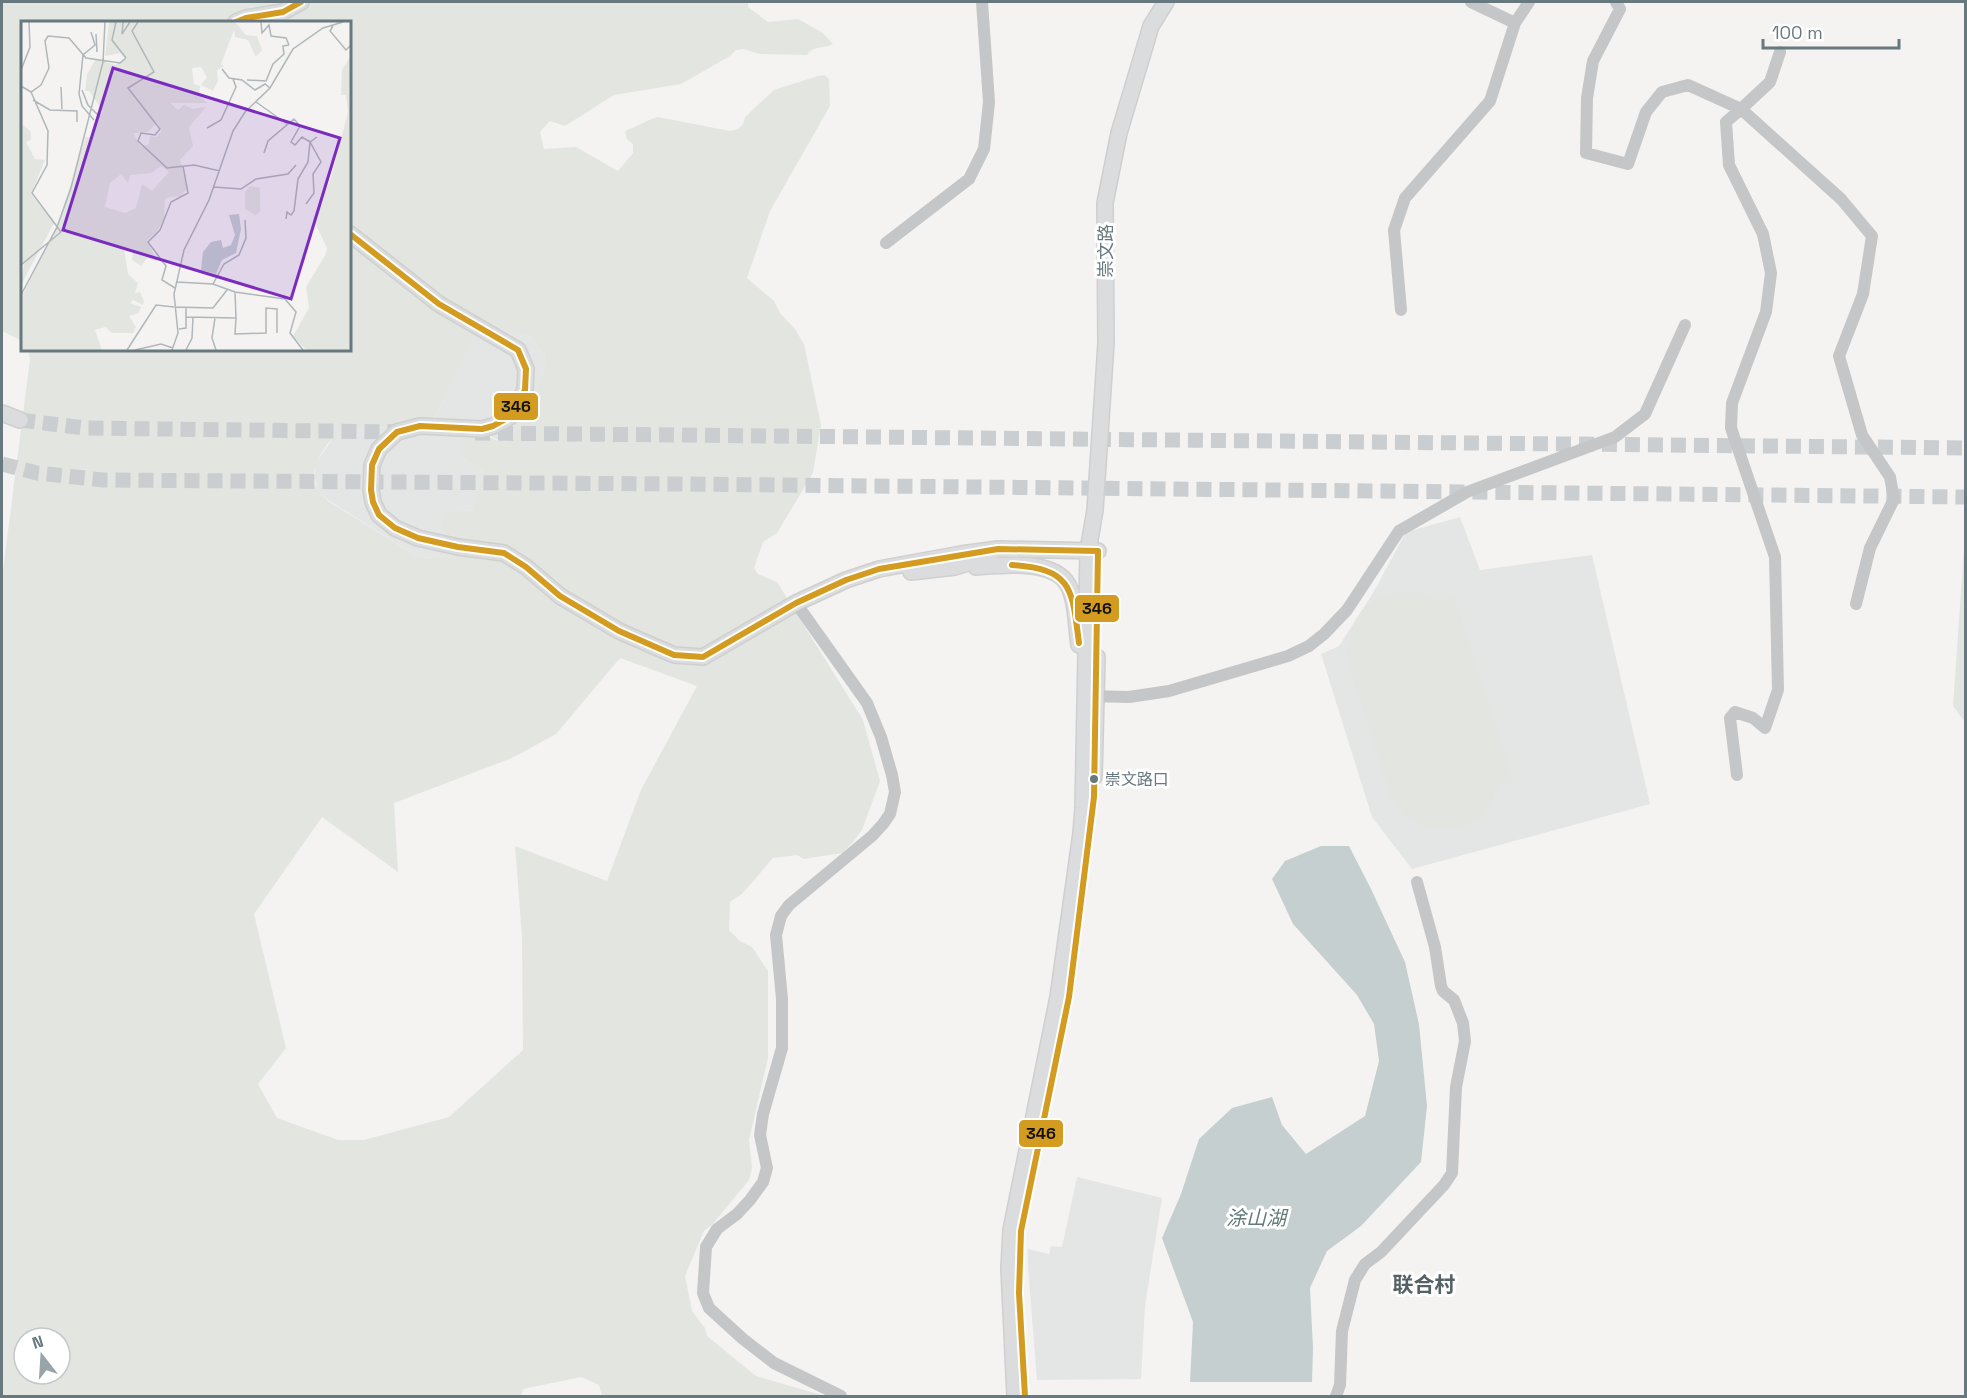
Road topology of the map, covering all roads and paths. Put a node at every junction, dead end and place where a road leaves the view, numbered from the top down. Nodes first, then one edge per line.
1 (301, 2) edge
2 (982, 2) edge
3 (1166, 2) edge
4 (1471, 2) edge
5 (1529, 2) edge
6 (1616, 2) edge
7 (238, 21) edge
8 (1515, 22) junction
9 (1780, 51) dead end
10 (1742, 109) junction
11 (351, 235) edge
12 (886, 243) dead end
13 (1401, 309) dead end
14 (1685, 325) dead end
15 (2, 413) edge
16 (20, 420) tunnel mouth
17 (1093, 553) junction
18 (951, 562) junction
19 (796, 603) junction
20 (1856, 604) dead end
21 (1091, 696) junction
22 (1737, 775) dead end
23 (1417, 882) dead end
24 (841, 1396) edge
25 (1015, 1396) edge
26 (1025, 1396) edge
27 (1336, 1396) edge

1 - 7 main road
2 - 12 street
3 - 17 main road, 崇文路
4 - 8 street
5 - 8 street
6 - 10 street
8 - 13 street
9 - 10 street
10 - 20 street
10 - 22 street
11 - 19 main road
14 - 21 street
15 - 16 main road
17 - 18 main road
17 - 21 main road, 崇文路
18 - 19 main road
18 - 21 main road
19 - 24 street
21 - 25 main road, 崇文路
21 - 26 main road, 崇文路
23 - 27 street

